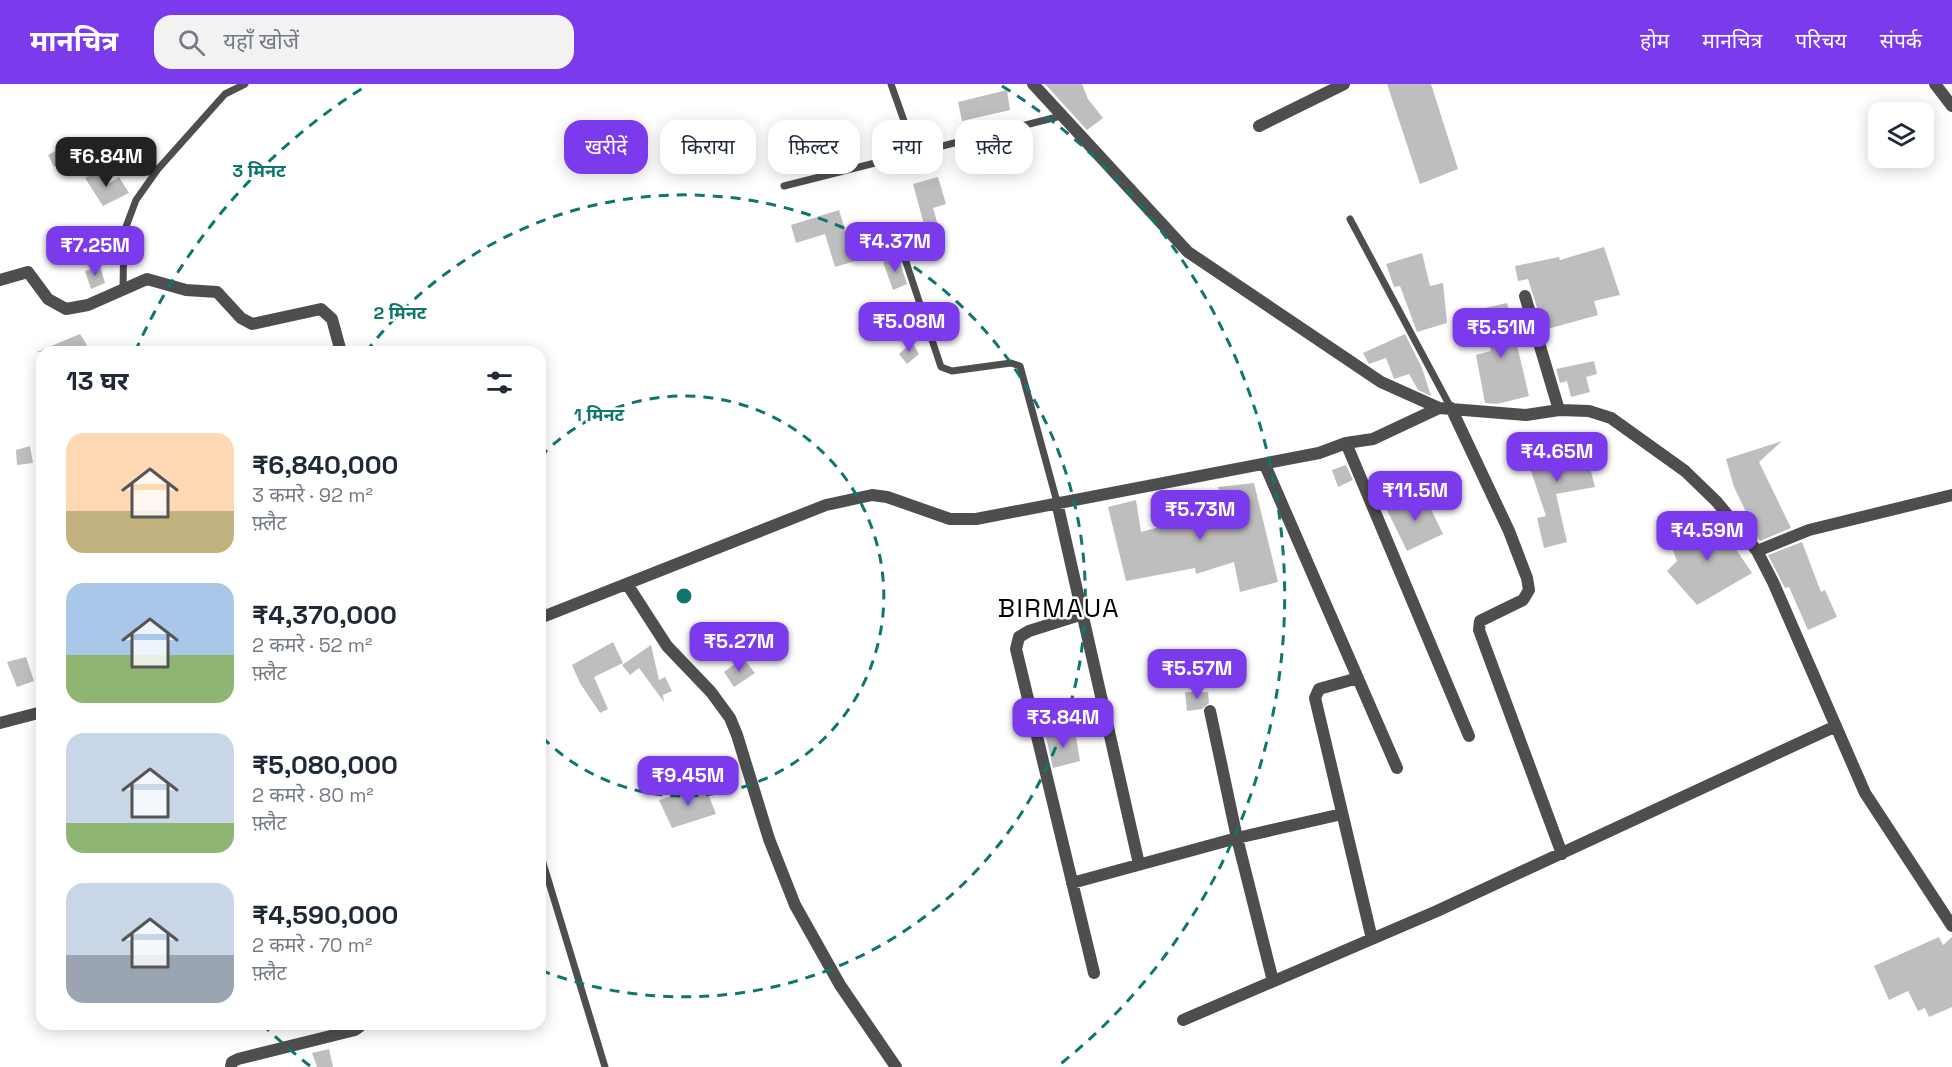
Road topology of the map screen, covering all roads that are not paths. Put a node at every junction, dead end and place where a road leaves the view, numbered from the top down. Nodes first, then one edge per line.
1 (245, 84) edge
2 (891, 84) edge
3 (1033, 84) edge
4 (1344, 84) edge
5 (1935, 84) edge
6 (1952, 106) edge
7 (1062, 116) junction
8 (904, 120) edge
9 (1259, 126) dead end
10 (943, 145) edge
11 (872, 163) edge
12 (784, 186) dead end
13 (1350, 219) dead end
14 (905, 259) dead end
15 (0, 280) edge
16 (123, 289) junction
17 (1525, 296) dead end
18 (339, 346) edge
19 (1445, 408) junction
20 (1559, 410) junction
21 (1346, 443) junction
22 (1265, 465) junction
23 (1952, 495) edge
24 (1058, 502) junction
25 (1757, 551) junction
26 (627, 584) junction
27 (1083, 614) junction
28 (546, 616) edge
29 (1358, 678) junction
30 (1210, 711) dead end
31 (36, 714) edge
32 (0, 723) edge
33 (1836, 726) junction
34 (1469, 736) dead end
35 (1397, 768) dead end
36 (1342, 814) junction
37 (1237, 838) junction
38 (1562, 854) junction
39 (1139, 864) junction
40 (546, 873) edge
41 (1072, 883) junction
42 (1952, 926) edge
43 (1372, 939) junction
44 (1094, 973) dead end
45 (1273, 981) junction
46 (1182, 1020) dead end
47 (355, 1030) edge
48 (231, 1067) edge
49 (605, 1067) edge
50 (896, 1067) edge

1 - 16 lane
2 - 8 lane
3 - 7 street
4 - 9 street
5 - 6 street
7 - 10 lane
7 - 19 street
11 - 12 lane
13 - 19 lane
14 - 24 lane
15 - 16 street
16 - 18 street
17 - 20 street
19 - 20 street
19 - 21 street
19 - 38 street
20 - 25 street
21 - 22 street
21 - 34 street
22 - 24 street
22 - 29 street
23 - 25 street
24 - 26 street
24 - 27 street
25 - 33 street
26 - 28 street
26 - 50 street
27 - 39 street
27 - 41 street
29 - 35 street
29 - 36 street
30 - 37 street
31 - 32 street
33 - 38 street
33 - 42 street
36 - 37 street
36 - 43 street
37 - 39 street
37 - 45 street
38 - 43 street
39 - 41 street
40 - 49 lane
41 - 44 street
43 - 45 street
45 - 46 street
47 - 48 street

